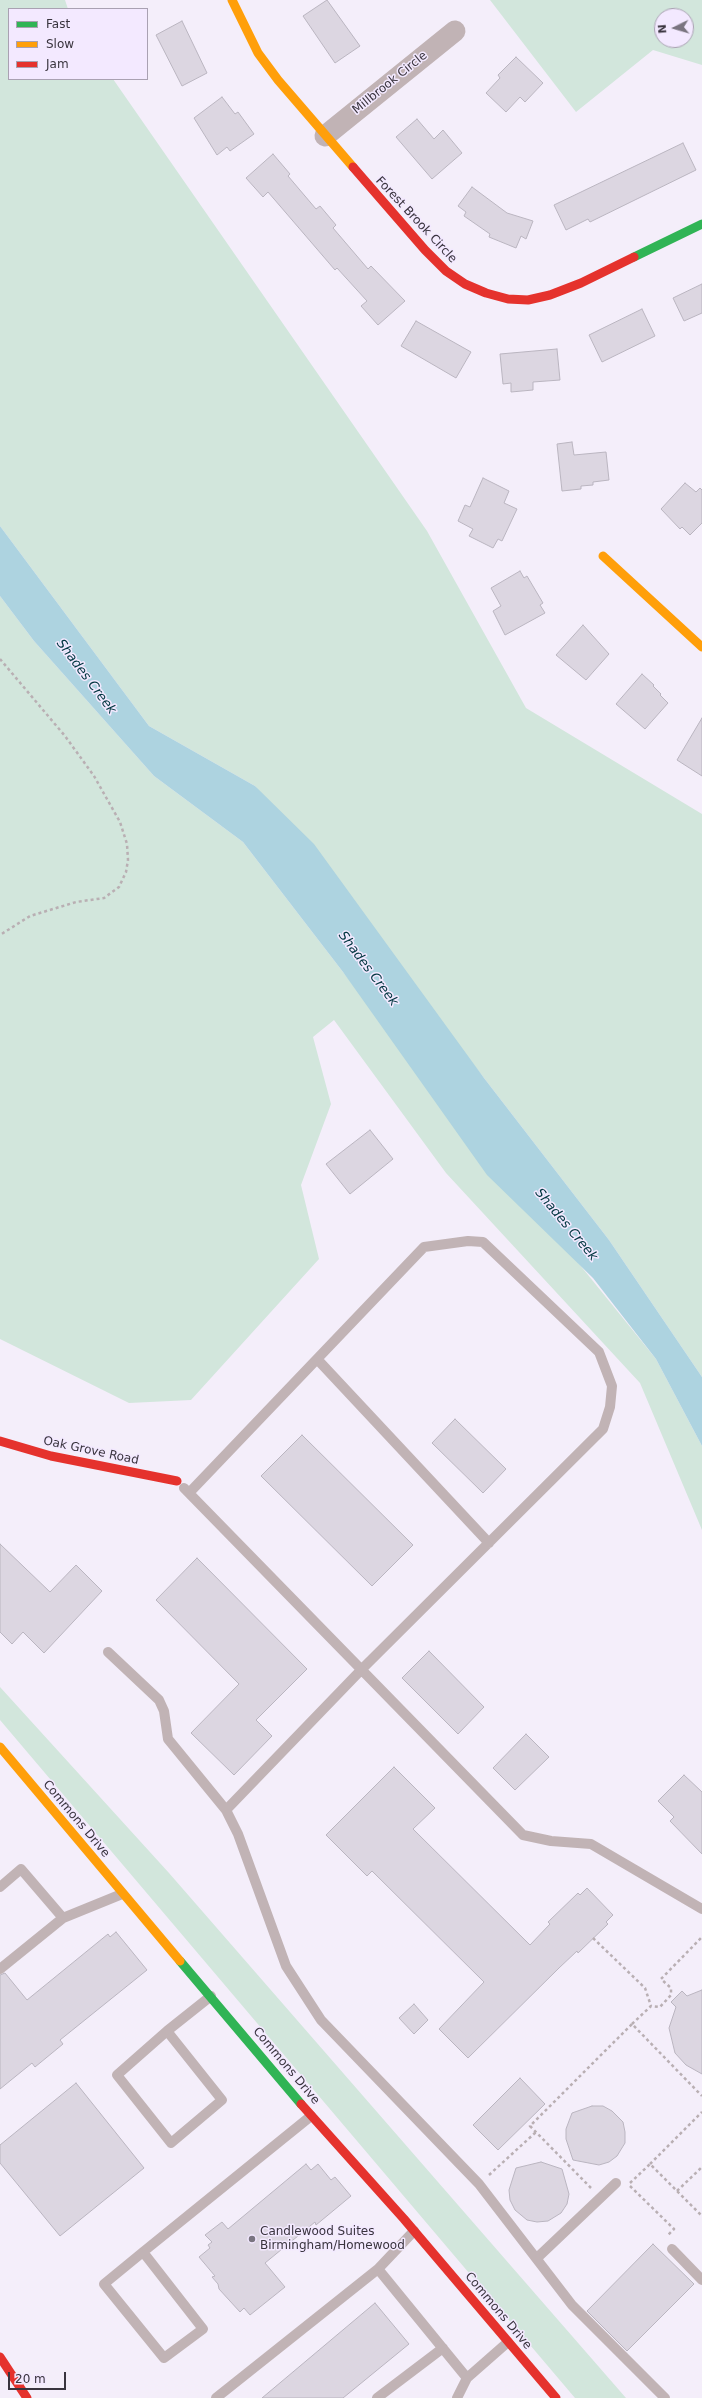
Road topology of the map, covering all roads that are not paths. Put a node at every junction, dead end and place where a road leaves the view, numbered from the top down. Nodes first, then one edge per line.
1 (232, 0) edge
2 (455, 31) dead end
3 (325, 136) junction
4 (702, 224) edge
5 (603, 556) dead end
6 (702, 647) edge
7 (317, 1359) junction
8 (0, 1440) edge
9 (177, 1481) joint
10 (189, 1493) junction
11 (489, 1543) junction
12 (108, 1652) dead end
13 (362, 1669) junction
14 (0, 1747) edge
15 (226, 1810) junction
16 (0, 1887) edge
17 (122, 1894) junction
18 (702, 1909) edge
19 (63, 1918) junction
20 (0, 1969) edge
21 (211, 1996) junction
22 (167, 2030) junction
23 (311, 2116) junction
24 (616, 2183) dead end
25 (414, 2230) junction
26 (672, 2249) road end
27 (143, 2252) junction
28 (537, 2258) junction
29 (378, 2269) junction
30 (702, 2280) edge
31 (508, 2342) junction
32 (443, 2348) junction
33 (0, 2357) edge
34 (467, 2378) junction
35 (549, 2390) junction
36 (27, 2398) edge
37 (216, 2398) edge
38 (377, 2398) edge
39 (457, 2398) edge
40 (539, 2398) edge
41 (556, 2398) edge
42 (665, 2398) edge

1 - 3 street, Forest Brook Circle
2 - 3 street, Millbrook Circle
3 - 4 street, Forest Brook Circle
5 - 6 street
7 - 10 lane
7 - 11 lane
7 - 11 lane
8 - 9 street, Oak Grove Road
9 - 10 lane
10 - 13 lane
11 - 13 lane
12 - 15 lane
13 - 15 lane
13 - 18 lane
14 - 17 street, Commons Drive
15 - 28 lane
16 - 19 lane
17 - 19 lane
17 - 21 street, Commons Drive
19 - 20 lane
21 - 22 lane
21 - 23 street, Commons Drive
22 - 22 lane
23 - 25 street, Commons Drive
23 - 27 lane
24 - 28 lane
25 - 29 lane
25 - 31 street, Commons Drive
26 - 30 lane
27 - 27 lane
28 - 42 lane
29 - 32 lane
29 - 37 lane
31 - 34 lane
31 - 35 street, Commons Drive
32 - 34 lane
32 - 38 lane
33 - 36 street
34 - 39 lane
35 - 40 lane
35 - 41 street, Commons Drive

